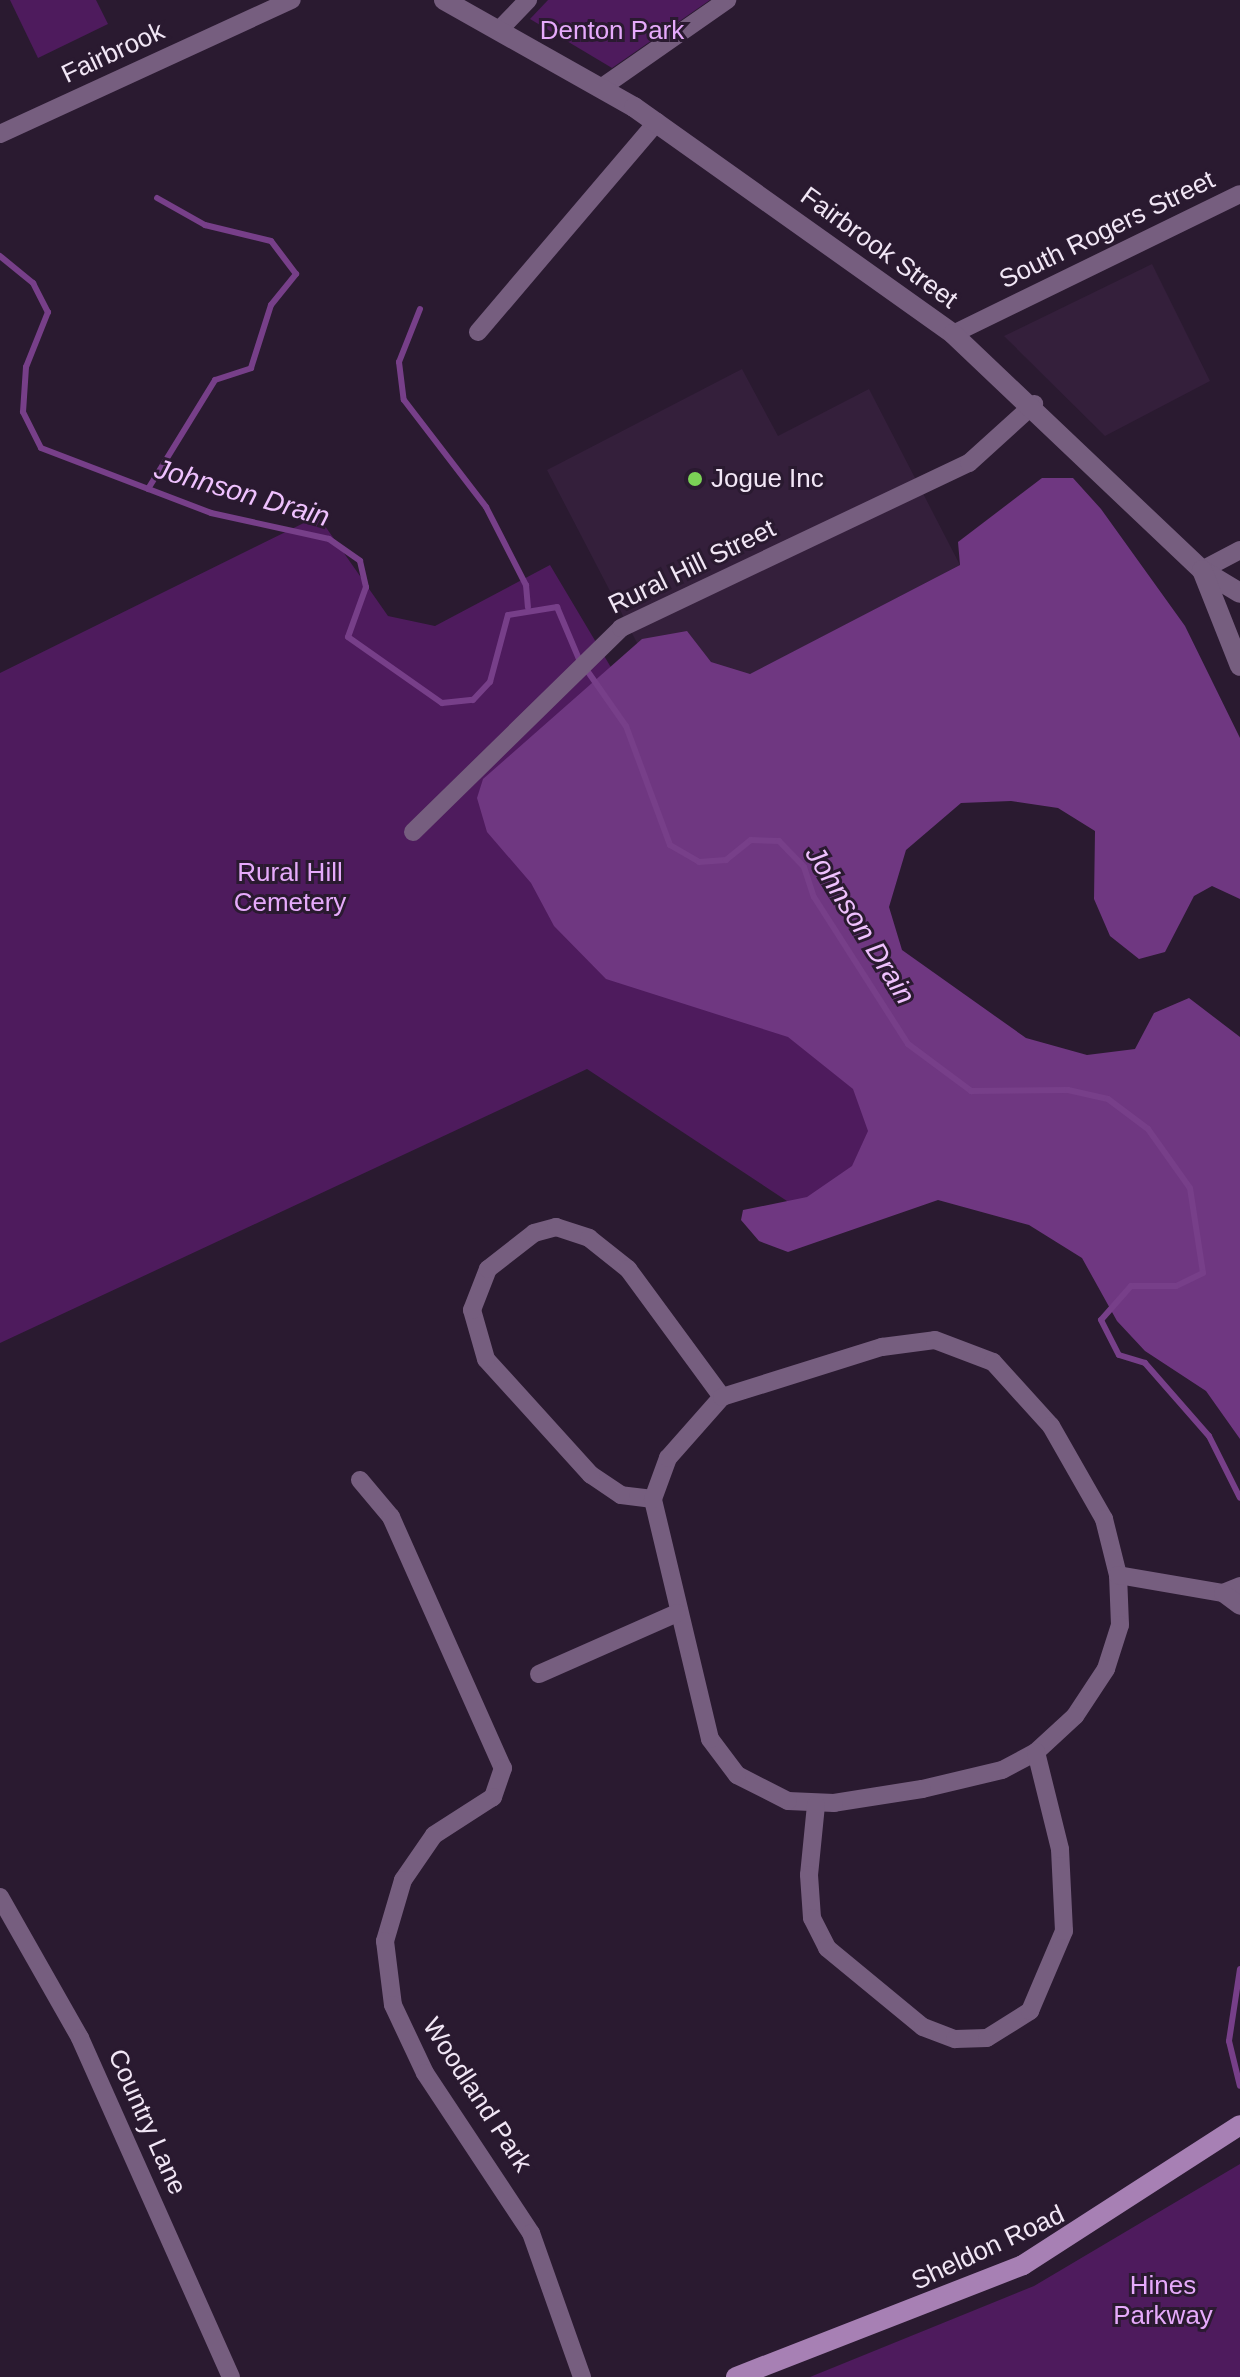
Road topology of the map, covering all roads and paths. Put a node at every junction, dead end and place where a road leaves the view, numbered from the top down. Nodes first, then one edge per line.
1 (292, 0) edge
2 (444, 0) edge
3 (528, 0) edge
4 (727, 0) edge
5 (499, 30) junction
6 (601, 88) junction
7 (657, 122) junction
8 (0, 134) edge
9 (1240, 194) edge
10 (478, 332) dead end
11 (953, 334) junction
12 (1034, 404) junction
13 (1240, 550) edge
14 (1202, 570) junction
15 (1240, 593) edge
16 (1240, 666) edge
17 (413, 832) dead end
18 (722, 1397) junction
19 (360, 1480) dead end
20 (653, 1499) junction
21 (1118, 1575) junction
22 (1232, 1590) edge
23 (1240, 1606) edge
24 (677, 1613) junction
25 (539, 1674) dead end
26 (1036, 1752) junction
27 (816, 1805) junction
28 (0, 1897) edge
29 (1240, 2125) edge
30 (231, 2377) edge
31 (582, 2377) edge
32 (736, 2377) edge

1 - 8 street, Fairbrook
2 - 5 street, Fairbrook Street
3 - 5 street
4 - 6 street
5 - 6 street, Fairbrook Street
6 - 7 street, Fairbrook Street
7 - 10 street
7 - 11 street, Fairbrook Street
9 - 11 street, South Rogers Street
11 - 12 street, Fairbrook Street
12 - 14 street, Fairbrook Street
12 - 17 street, Rural Hill Street
13 - 14 street
14 - 15 street, Fairbrook Street
14 - 16 street
18 - 20 street
18 - 20 street
18 - 21 street
19 - 31 street, Woodland Park
20 - 24 street
21 - 22 street
21 - 26 street
22 - 23 street
24 - 25 street
24 - 27 street
26 - 27 street
26 - 27 street
28 - 30 street, Country Lane
29 - 32 main road, Sheldon Road

